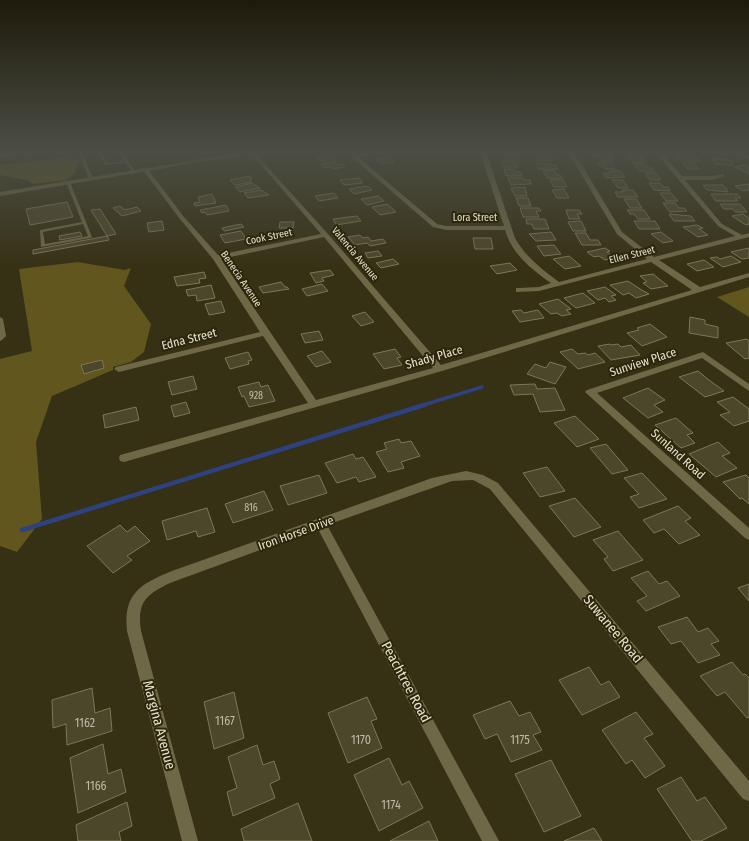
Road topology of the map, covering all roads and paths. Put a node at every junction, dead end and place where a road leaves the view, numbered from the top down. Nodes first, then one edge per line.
1 (16, 191) edge
2 (72, 191) edge
3 (162, 191) edge
4 (288, 191) edge
5 (394, 191) edge
6 (495, 191) edge
7 (595, 191) edge
8 (692, 191) edge
9 (0, 194) edge
10 (84, 223) junction
11 (508, 228) junction
12 (326, 235) junction
13 (749, 235) edge
14 (741, 237) junction
15 (216, 258) junction
16 (653, 260) junction
17 (749, 275) edge
18 (557, 284) junction
19 (519, 290) dead end
20 (698, 290) junction
21 (0, 319) edge
22 (265, 333) junction
23 (0, 339) edge
24 (120, 369) dead end
25 (439, 369) junction
26 (749, 388) edge
27 (590, 392) joint
28 (314, 404) junction
29 (124, 458) dead end
30 (469, 475) joint
31 (321, 524) junction
32 (749, 535) edge
33 (133, 608) joint
34 (749, 793) edge
35 (190, 841) edge
36 (491, 841) edge

1 - 9 street
2 - 10 lane
3 - 15 street, Benecia Avenue
4 - 12 street, Valencia Avenue
5 - 11 street, Lora Street
6 - 11 street
7 - 16 street
8 - 14 street
10 - 10 lane
11 - 18 street
12 - 15 street, Cook Street
12 - 25 street, Valencia Avenue
13 - 14 street, Ellen Street
14 - 16 street, Ellen Street
15 - 22 street, Benecia Avenue
16 - 18 street, Ellen Street
16 - 20 street
17 - 20 street, Shady Place
18 - 19 street, Ellen Street
20 - 25 street, Shady Place
21 - 23 lane
22 - 24 street, Edna Street
22 - 28 street, Benecia Avenue
25 - 28 street, Shady Place
26 - 27 street, Sunview Place
27 - 32 street, Sunland Road
28 - 29 street, Shady Place
30 - 31 street, Iron Horse Drive
30 - 34 street, Suwanee Road
31 - 33 street, Iron Horse Drive
31 - 36 street, Peachtree Road
33 - 35 street, Margina Avenue

